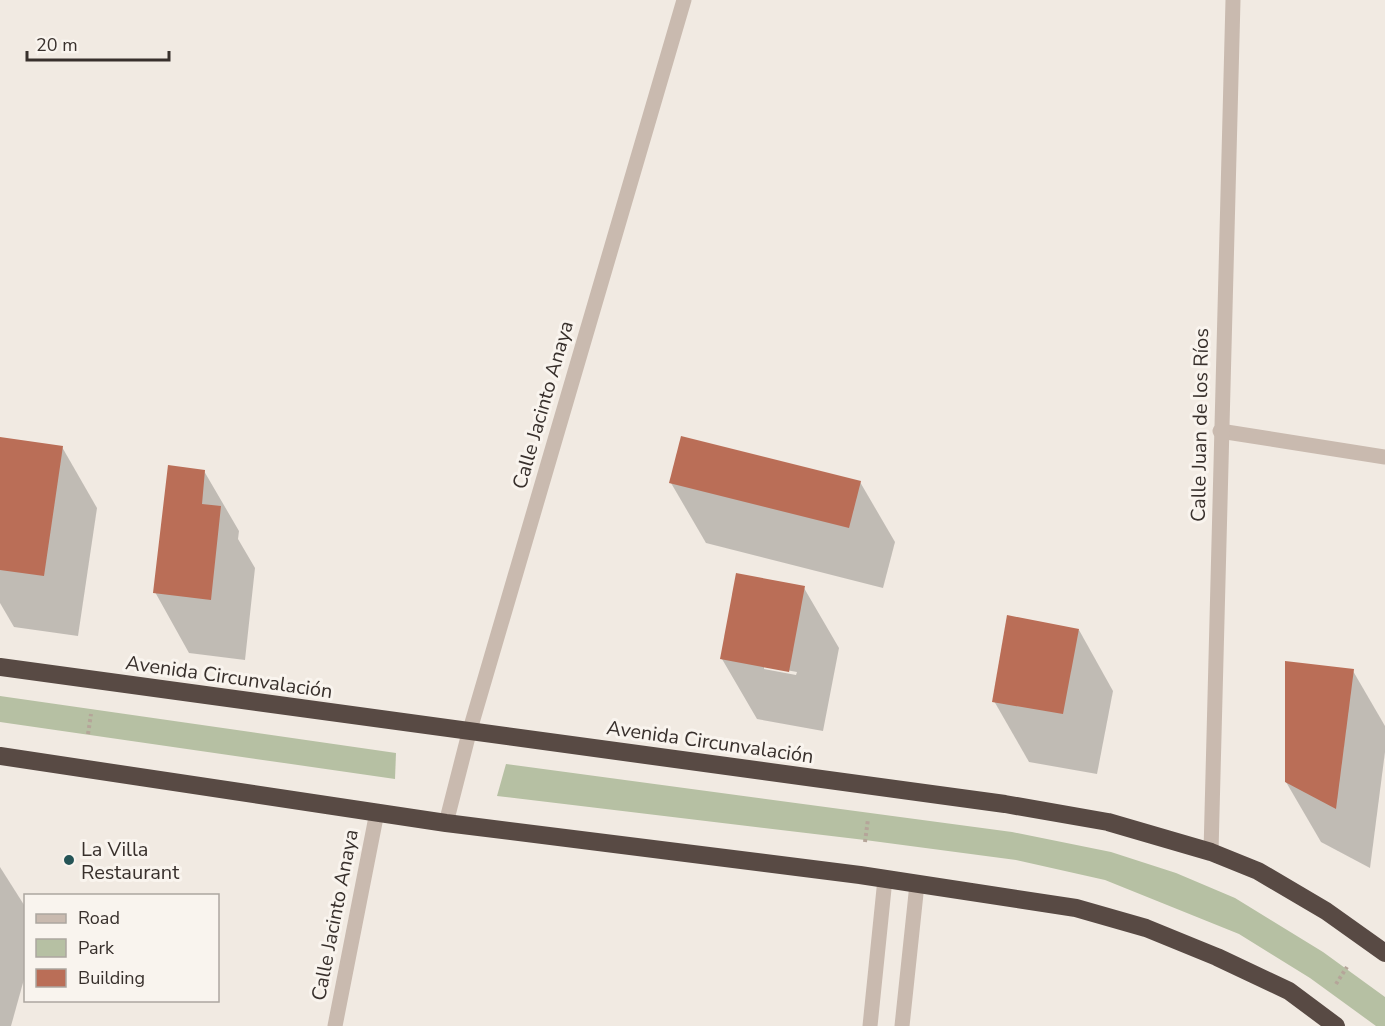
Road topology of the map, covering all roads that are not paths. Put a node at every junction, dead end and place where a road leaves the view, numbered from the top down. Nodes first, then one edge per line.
1 (684, 0) edge
2 (1233, 0) edge
3 (1221, 431) junction
4 (1385, 457) edge
5 (0, 668) edge
6 (469, 732) junction
7 (0, 756) edge
8 (377, 812) junction
9 (446, 823) junction
10 (1211, 852) junction
11 (885, 879) junction
12 (917, 884) junction
13 (1385, 953) edge
14 (335, 1026) edge
15 (870, 1026) edge
16 (902, 1026) edge
17 (1336, 1026) edge

1 - 6 street, Calle Jacinto Anaya
2 - 3 street, Calle Juan de los Ríos
3 - 4 street
3 - 10 street, Calle Juan de los Ríos
5 - 6 highway, Avenida Circunvalación
6 - 9 street, Calle Jacinto Anaya
6 - 10 highway, Avenida Circunvalación
7 - 8 highway
8 - 9 highway
8 - 14 street, Calle Jacinto Anaya
9 - 11 highway
10 - 13 highway, Avenida Circunvalación
11 - 12 highway
11 - 15 street
12 - 16 street
12 - 17 highway

